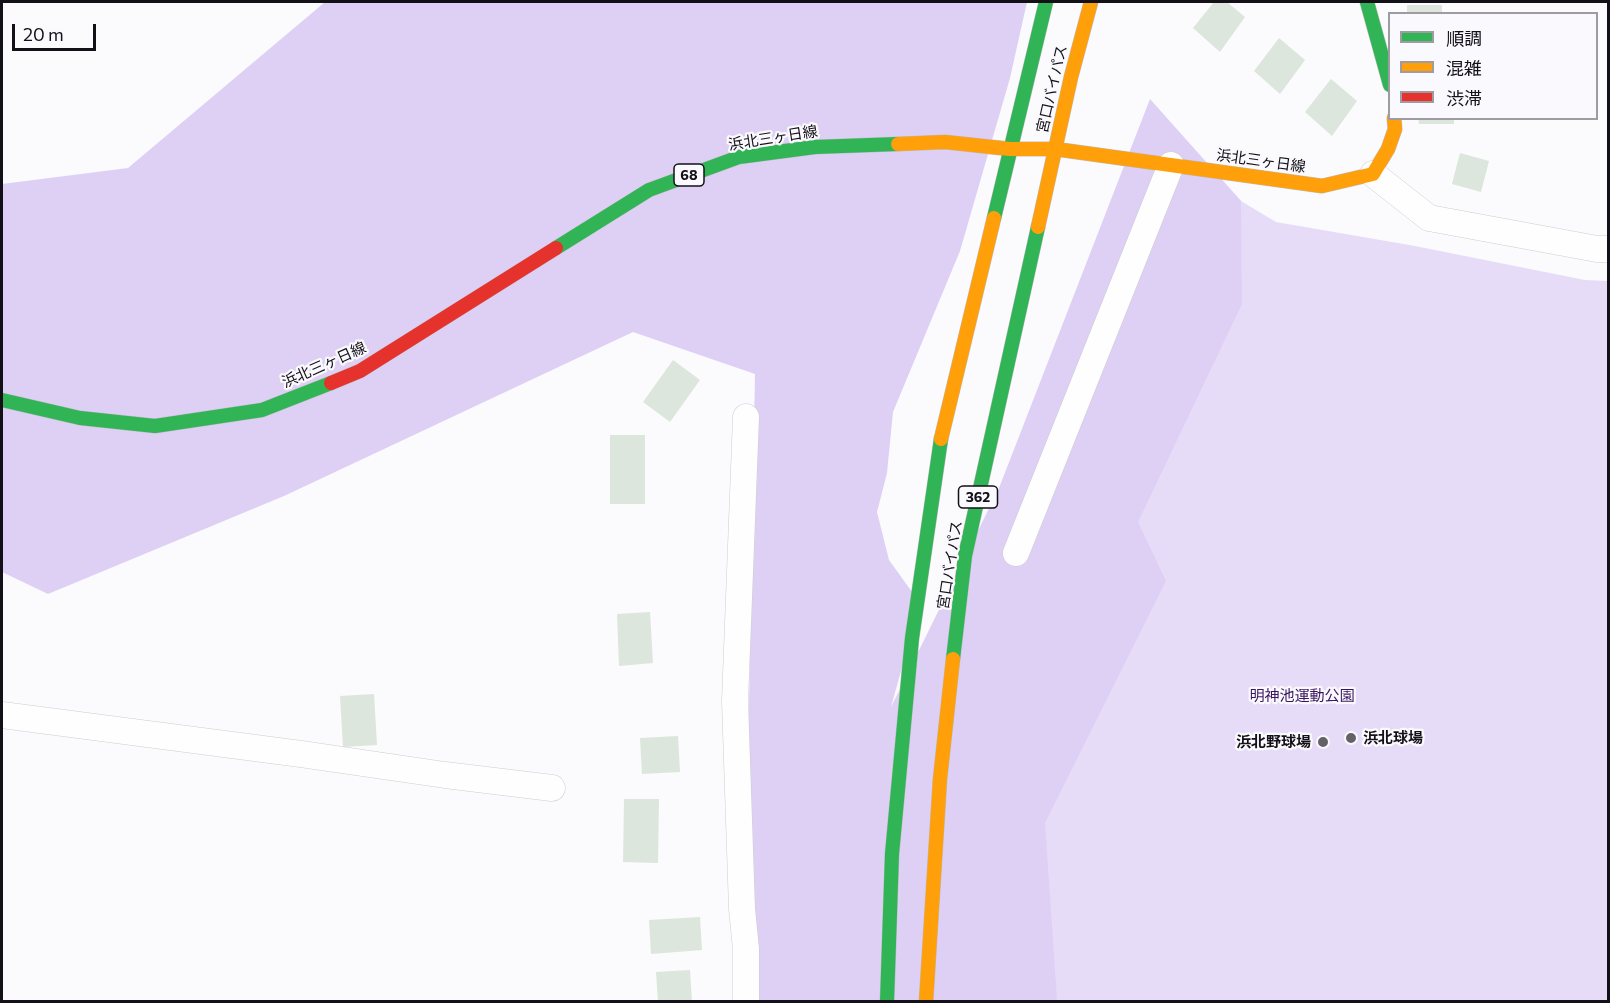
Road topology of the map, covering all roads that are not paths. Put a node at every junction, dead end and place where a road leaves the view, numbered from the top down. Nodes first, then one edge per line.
1 (1046, 2) edge
2 (1091, 2) edge
3 (1367, 2) edge
4 (1388, 81) edge
5 (1394, 120) edge
6 (1010, 149) junction
7 (1055, 150) junction
8 (1170, 165) junction
9 (1372, 174) junction
10 (1608, 249) edge
11 (2, 400) edge
12 (746, 417) dead end
13 (1016, 553) dead end
14 (2, 715) edge
15 (552, 788) dead end
16 (746, 1002) edge
17 (887, 1002) edge
18 (926, 1002) edge

1 - 6 main road, 宮口バイパス
2 - 7 main road, 宮口バイパス / 362
3 - 4 main road
5 - 9 main road
6 - 7 main road, 浜北三ヶ日線 / 68
6 - 11 main road, 浜北三ヶ日線 / 68
6 - 17 main road, 宮口バイパス
7 - 8 main road, 浜北三ヶ日線 / 68
7 - 18 main road, 宮口バイパス / 362
8 - 9 main road, 浜北三ヶ日線 / 68
8 - 13 street
9 - 10 street
12 - 16 street
14 - 15 street

